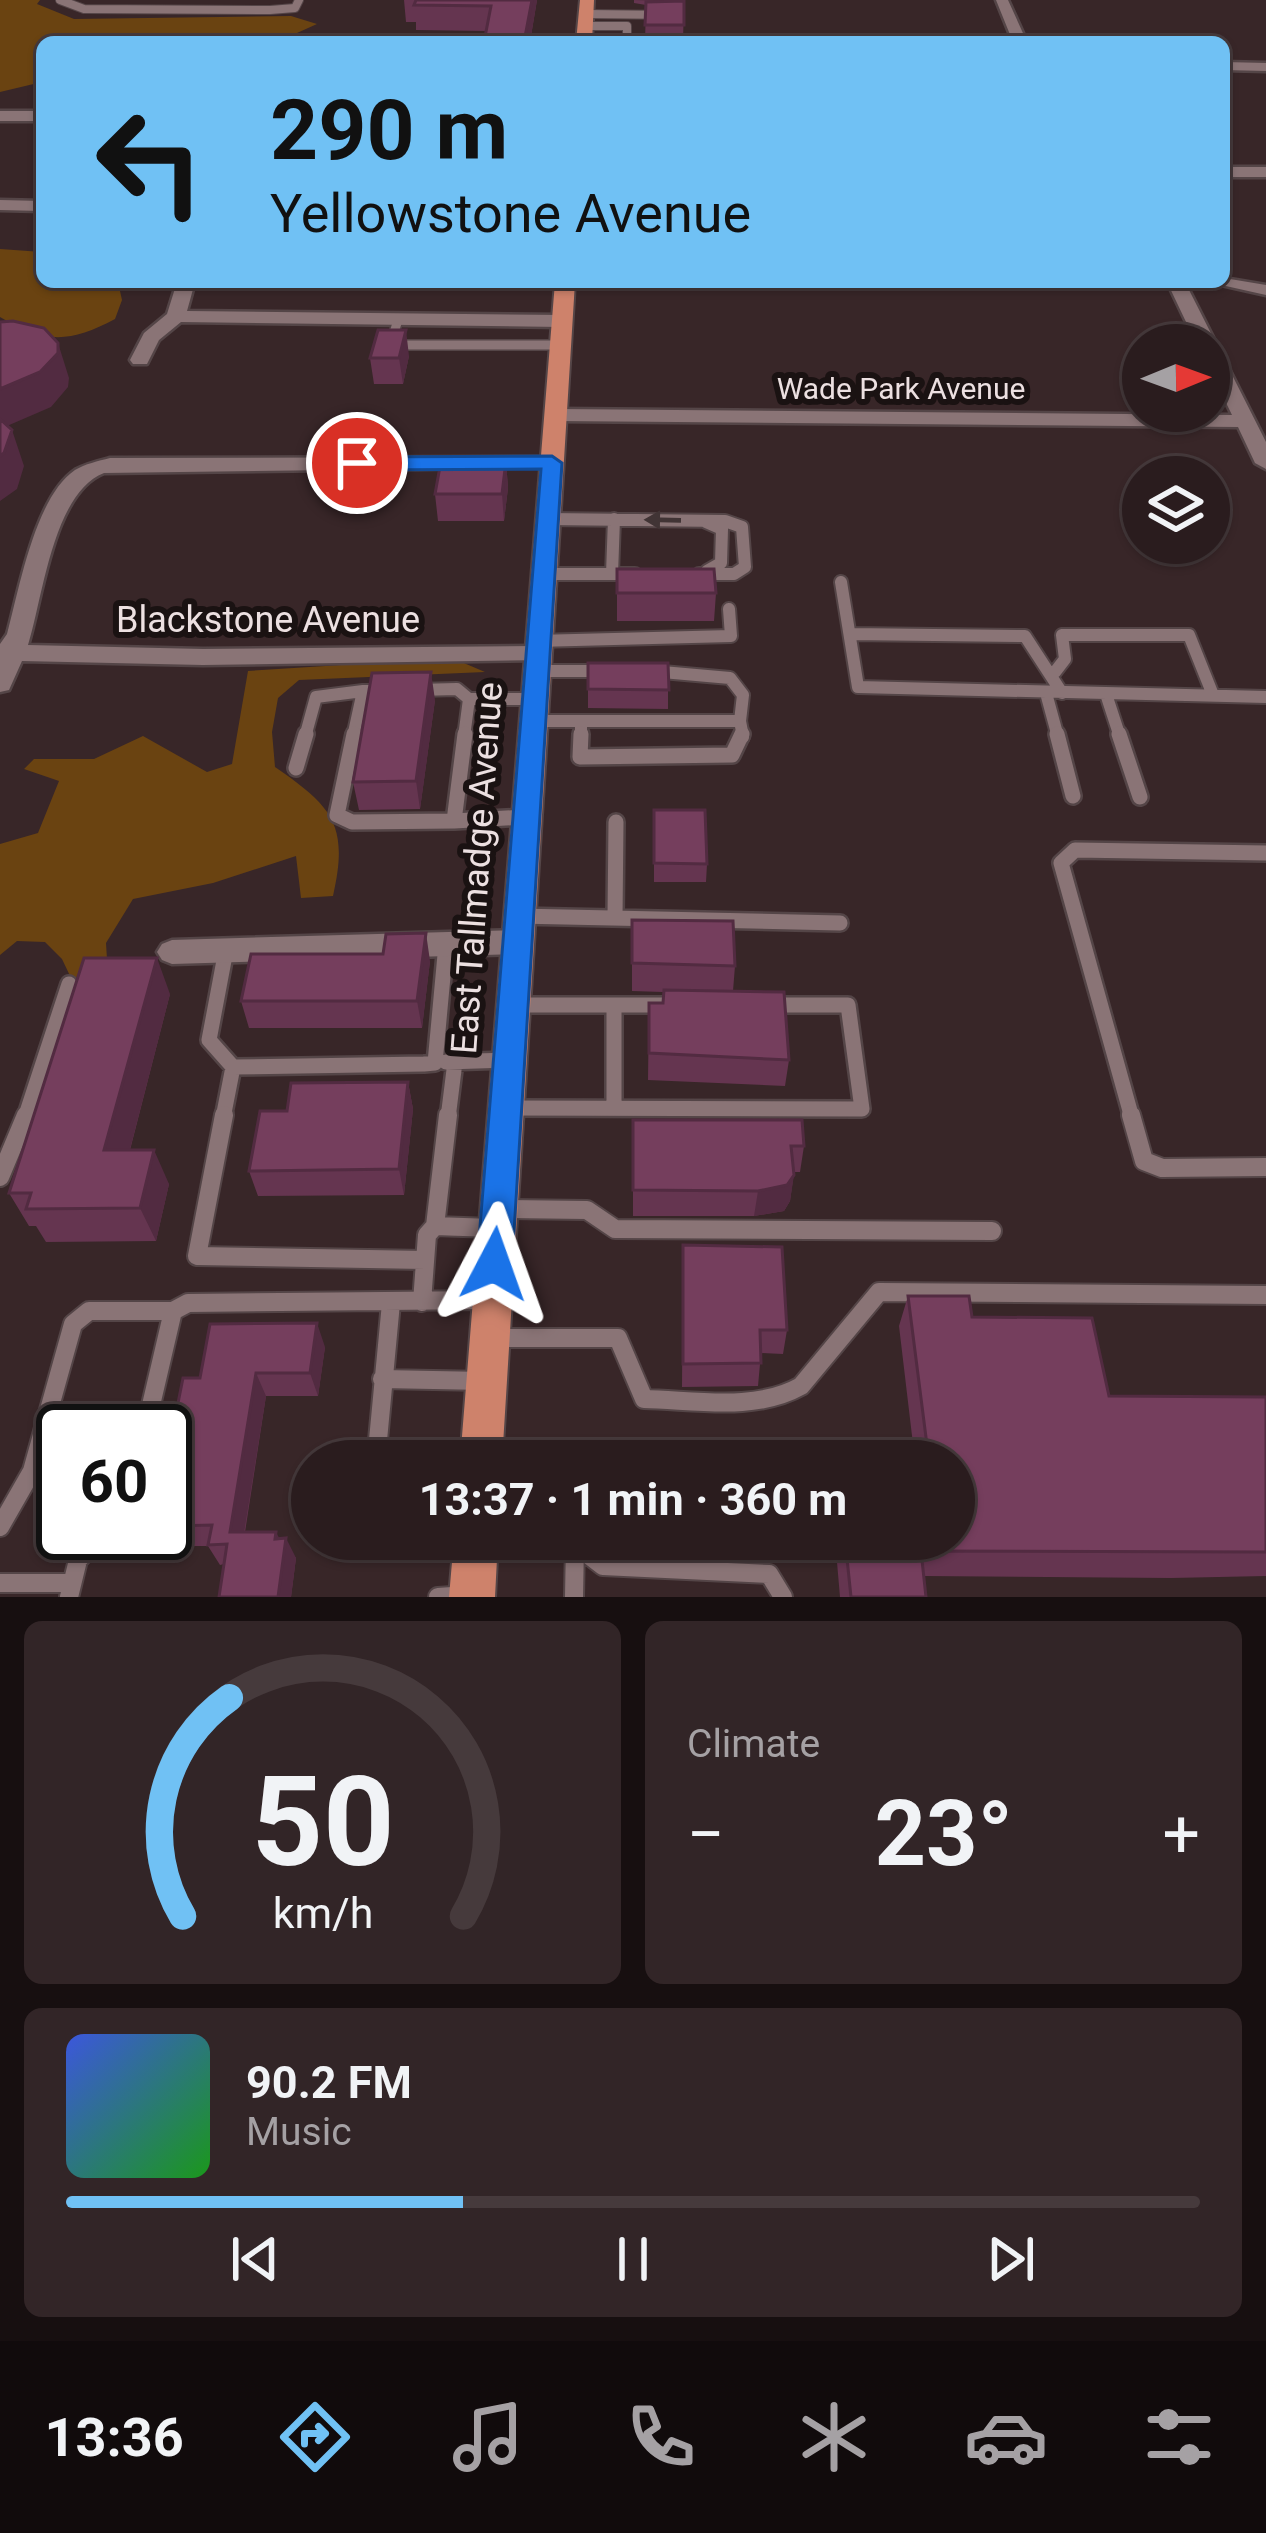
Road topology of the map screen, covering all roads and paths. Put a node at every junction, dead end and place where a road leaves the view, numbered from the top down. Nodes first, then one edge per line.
1 (60, 0) edge
2 (246, 0) edge
3 (299, 0) edge
4 (675, 0) edge
5 (1002, 0) edge
6 (240, 10) junction
7 (585, 21) edge
8 (627, 36) edge
9 (1017, 36) edge
10 (1230, 66) edge
11 (1266, 67) edge
12 (0, 116) edge
13 (36, 116) edge
14 (1230, 172) edge
15 (1266, 172) edge
16 (0, 206) edge
17 (36, 206) edge
18 (1230, 284) edge
19 (184, 288) edge
20 (565, 288) edge
21 (1179, 288) edge
22 (1266, 290) edge
23 (176, 316) junction
24 (1197, 324) edge
25 (561, 333) junction
26 (140, 360) dead end
27 (1230, 392) edge
28 (557, 415) junction
29 (1244, 421) junction
30 (552, 463) junction
31 (1266, 463) edge
32 (547, 519) junction
33 (614, 519) junction
34 (705, 521) junction
35 (542, 574) junction
36 (612, 574) junction
37 (657, 574) edge
38 (680, 574) edge
39 (703, 574) junction
40 (841, 582) dead end
41 (729, 609) dead end
42 (0, 619) edge
43 (26, 620) junction
44 (850, 634) junction
45 (8, 652) edge
46 (1055, 672) junction
47 (534, 677) junction
48 (0, 684) edge
49 (363, 691) junction
50 (1054, 693) junction
51 (1106, 694) junction
52 (1213, 695) junction
53 (1266, 697) edge
54 (469, 699) junction
55 (581, 721) junction
56 (740, 721) junction
57 (296, 768) dead end
58 (1073, 796) dead end
59 (1140, 796) dead end
60 (524, 817) junction
61 (454, 821) junction
62 (616, 822) dead end
63 (1266, 854) edge
64 (615, 917) junction
65 (840, 923) dead end
66 (517, 929) junction
67 (446, 944) junction
68 (226, 950) junction
69 (172, 952) dead end
70 (69, 984) dead end
71 (512, 1005) junction
72 (614, 1005) junction
73 (684, 1005) edge
74 (754, 1005) edge
75 (508, 1060) junction
76 (455, 1062) junction
77 (435, 1063) junction
78 (233, 1067) junction
79 (614, 1107) junction
80 (505, 1108) junction
81 (1266, 1167) edge
82 (0, 1178) edge
83 (498, 1218) junction
84 (436, 1226) junction
85 (992, 1232) dead end
86 (425, 1260) junction
87 (1266, 1294) edge
88 (492, 1300) junction
89 (422, 1302) junction
90 (392, 1303) junction
91 (173, 1310) junction
92 (489, 1338) junction
93 (382, 1379) junction
94 (486, 1381) junction
95 (151, 1404) edge
96 (378, 1440) edge
97 (482, 1440) edge
98 (0, 1527) edge
99 (78, 1560) edge
100 (470, 1560) edge
101 (572, 1560) edge
102 (596, 1560) edge
103 (0, 1583) edge
104 (70, 1590) edge
105 (461, 1596) edge
106 (574, 1597) edge
107 (783, 1597) edge

1 - 6 lane
2 - 6 lane
3 - 6 lane
4 - 7 lane
5 - 9 street
7 - 8 lane
10 - 11 street
12 - 13 street
14 - 15 street
16 - 17 street
18 - 22 street
19 - 23 street
20 - 25 main road, East Tallmadge Avenue
21 - 24 street
23 - 25 street
23 - 26 street
25 - 28 main road, East Tallmadge Avenue
27 - 29 street
28 - 29 street, Wade Park Avenue
28 - 30 main road, East Tallmadge Avenue
29 - 31 street
30 - 32 main road, East Tallmadge Avenue
30 - 43 street
32 - 33 lane
32 - 35 main road, East Tallmadge Avenue
34 -> 33 lane
33 - 36 lane
34 - 39 lane
34 - 39 lane
35 - 36 lane
35 - 47 main road, East Tallmadge Avenue
36 - 37 lane
38 - 39 lane
40 - 44 lane
41 - 47 lane
42 - 43 lane
43 - 45 street
44 - 46 lane
44 - 50 lane
45 - 47 street, Blackstone Avenue
45 - 48 street
46 - 50 lane
46 - 52 lane
47 - 54 lane
47 - 55 lane
47 - 56 lane
47 - 60 main road, East Tallmadge Avenue
49 - 54 lane
49 - 57 lane
49 - 61 lane
50 - 51 lane
50 - 58 lane
51 - 52 lane
51 - 59 lane
52 - 53 lane
54 - 61 lane
55 - 56 lane
55 - 56 lane
60 - 61 lane
60 - 66 main road, East Tallmadge Avenue
62 - 64 lane
63 - 81 lane
64 - 65 lane
64 - 66 lane
66 - 67 street
66 - 71 main road, East Tallmadge Avenue
67 - 68 street
67 - 77 lane
68 - 69 street
68 - 78 lane
70 - 82 lane
71 - 72 lane
71 - 75 main road, East Tallmadge Avenue
72 - 73 lane
72 - 79 lane
74 - 79 lane
75 - 76 lane
75 - 80 main road, East Tallmadge Avenue
76 - 77 lane
76 - 84 lane
77 - 78 lane
78 - 86 lane
79 - 80 lane
80 - 83 main road, East Tallmadge Avenue
83 - 84 lane
83 - 85 lane
83 - 88 main road, East Tallmadge Avenue
84 - 86 lane
86 - 89 lane
87 - 92 lane
88 - 89 lane
88 - 92 main road, East Tallmadge Avenue
89 - 90 lane
90 - 91 lane
90 - 93 lane
91 - 95 lane
91 - 98 lane
92 - 94 main road, East Tallmadge Avenue
93 - 94 lane
93 - 96 lane
94 - 97 main road, East Tallmadge Avenue
99 - 104 lane
100 - 105 main road
101 - 106 lane
102 - 107 lane
103 - 104 lane

